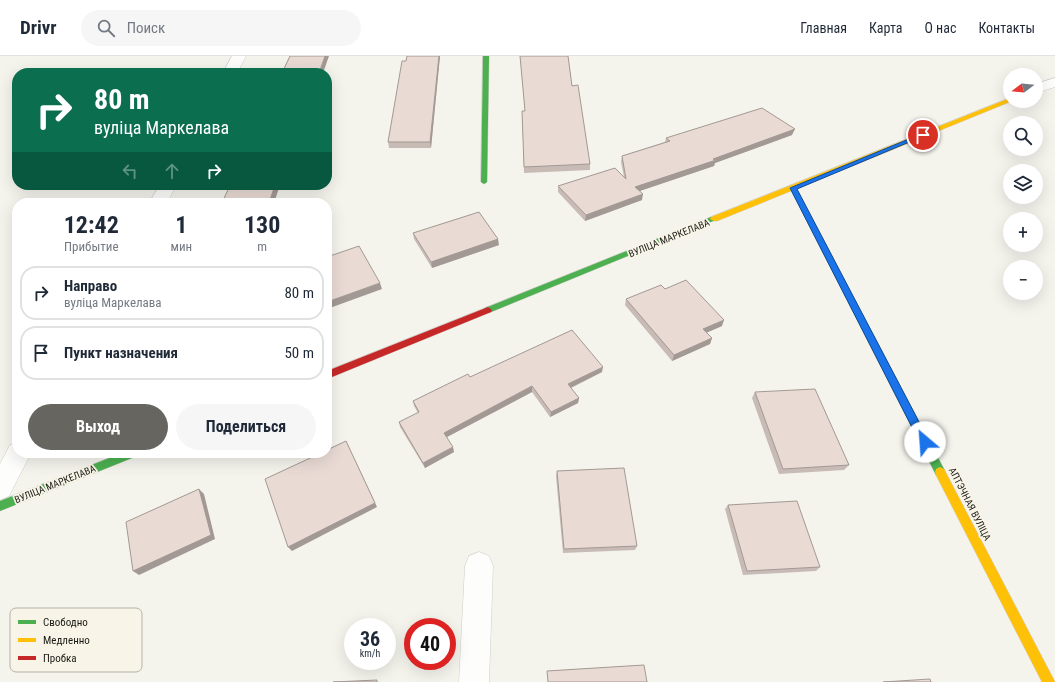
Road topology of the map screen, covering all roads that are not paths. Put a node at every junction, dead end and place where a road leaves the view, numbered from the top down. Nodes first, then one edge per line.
1 (239, 56) edge
2 (486, 56) edge
3 (233, 68) edge
4 (1055, 82) edge
5 (1043, 86) edge
6 (1003, 103) edge
7 (484, 182) dead end
8 (793, 188) junction
9 (332, 373) edge
10 (16, 458) edge
11 (120, 458) edge
12 (0, 488) edge
13 (0, 506) edge
14 (479, 566) dead end
15 (474, 682) edge
16 (1049, 682) edge

1 - 3 street
2 - 7 street
4 - 5 street
6 - 8 street, ВУЛІЦА МАРКЕЛАВА
8 - 9 street, ВУЛІЦА МАРКЕЛАВА
8 - 16 street, АПТЭЧНАЯ ВУЛІЦА
10 - 12 street
11 - 13 street, ВУЛІЦА МАРКЕЛАВА
14 - 15 street

